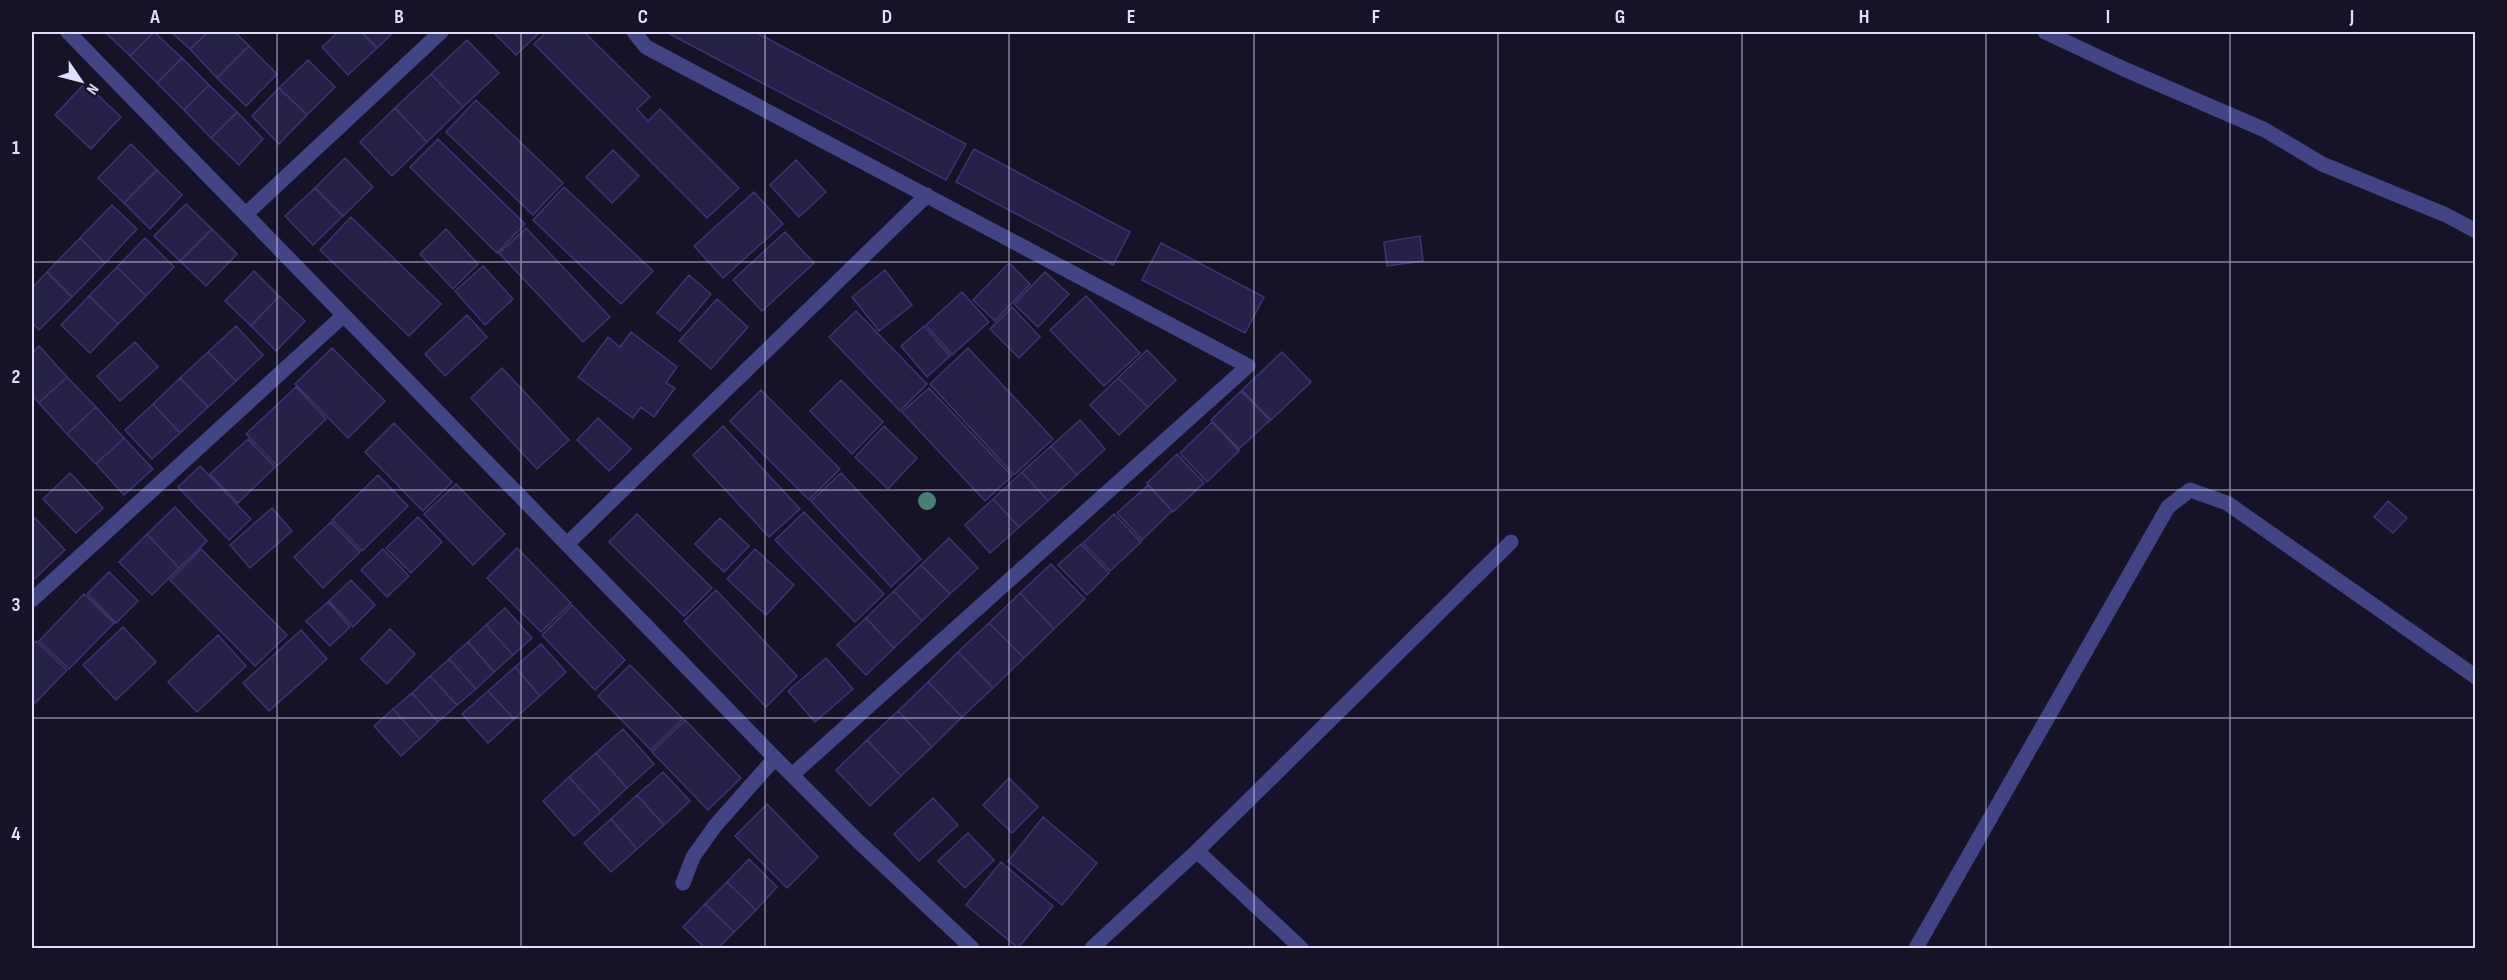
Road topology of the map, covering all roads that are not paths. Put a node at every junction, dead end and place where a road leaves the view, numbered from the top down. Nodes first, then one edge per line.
1 (68, 32) edge
2 (441, 32) edge
3 (634, 32) edge
4 (2045, 32) edge
5 (927, 195) junction
6 (246, 214) junction
7 (2475, 231) edge
8 (344, 315) junction
9 (1511, 542) dead end
10 (567, 544) junction
11 (32, 600) edge
12 (2475, 677) edge
13 (775, 758) junction
14 (792, 775) junction
15 (1197, 851) junction
16 (683, 883) dead end
17 (972, 948) edge
18 (1092, 948) edge
19 (1301, 948) edge
20 (1916, 948) edge

1 - 6 street
2 - 6 street
3 - 5 street
4 - 7 street
5 - 10 street
5 - 14 street
6 - 8 street
8 - 10 street
8 - 11 street
9 - 15 street
10 - 13 street
12 - 20 street
13 - 14 street
13 - 16 street
14 - 17 street
15 - 18 street
15 - 19 street

